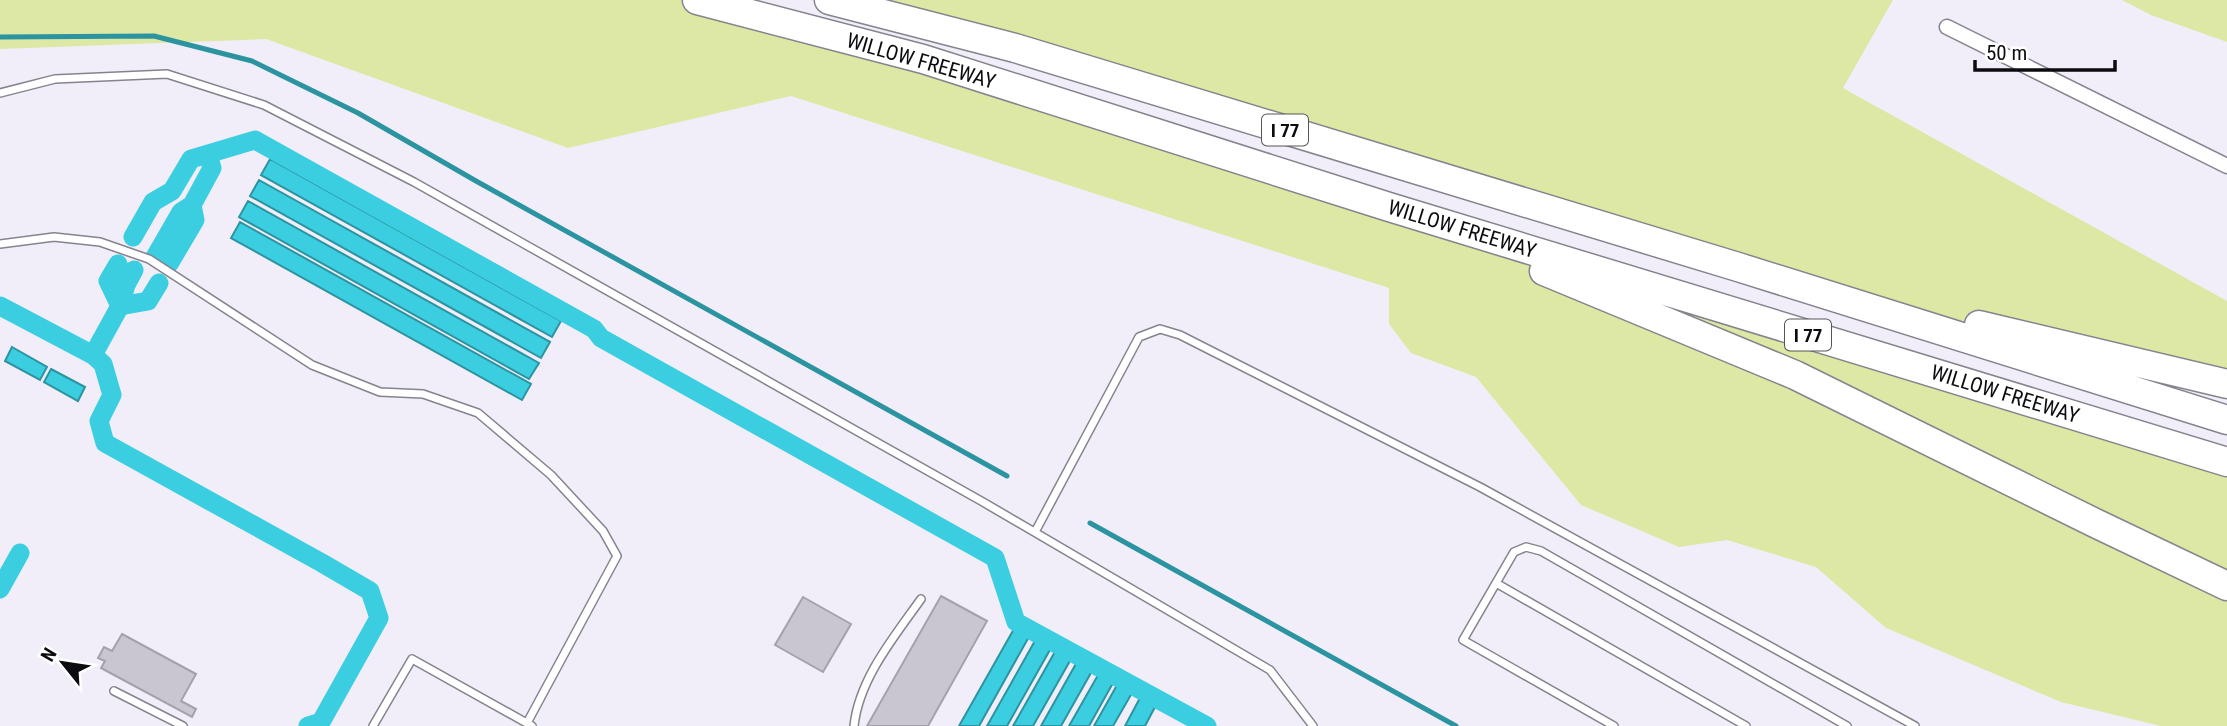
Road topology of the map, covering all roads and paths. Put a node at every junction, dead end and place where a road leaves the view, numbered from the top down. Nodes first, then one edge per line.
1 (697, 0) edge
2 (829, 0) edge
3 (1947, 27) dead end
4 (0, 93) edge
5 (2227, 166) edge
6 (1389, 207) junction
7 (0, 244) edge
8 (1738, 267) junction
9 (2227, 384) edge
10 (2227, 420) edge
11 (2227, 462) edge
12 (1035, 532) junction
13 (1496, 583) junction
14 (2227, 586) edge
15 (921, 600) dead end
16 (114, 691) dead end
17 (530, 725) edge
18 (183, 726) edge
19 (373, 726) edge
20 (854, 726) edge
21 (1313, 726) edge
22 (1614, 726) edge
23 (1746, 726) edge
24 (1847, 726) edge
25 (1915, 726) edge

1 - 6 highway, WILLOW FREEWAY / I 77
2 - 8 highway, WILLOW FREEWAY / I 77
3 - 5 street
4 - 12 lane
6 - 11 highway, WILLOW FREEWAY / I 77
6 - 14 highway
7 - 17 lane
8 - 9 highway
8 - 10 highway, WILLOW FREEWAY / I 77
12 - 21 lane
12 - 25 lane
13 - 22 lane
13 - 23 lane
13 - 24 lane
15 - 20 lane
16 - 18 lane
17 - 19 lane

